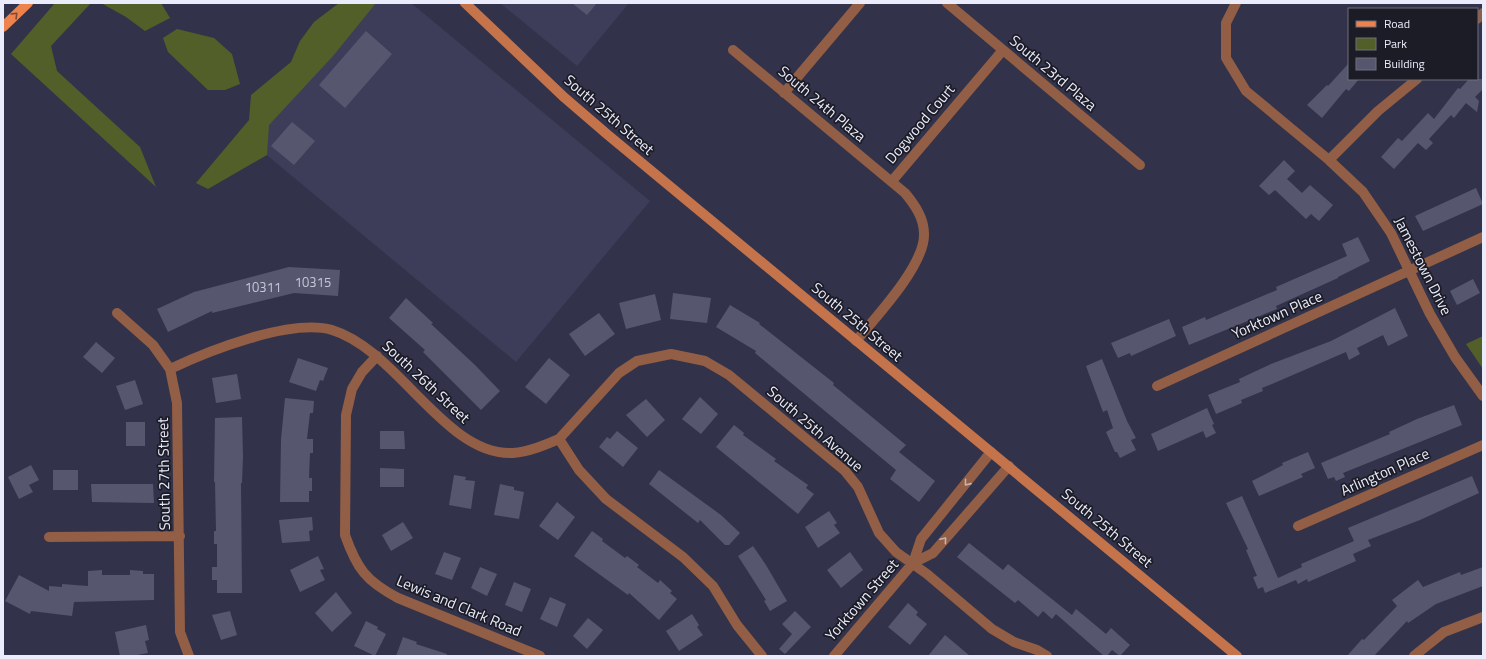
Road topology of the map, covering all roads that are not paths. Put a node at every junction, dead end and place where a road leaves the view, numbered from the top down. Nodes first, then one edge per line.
1 (28, 3) edge
2 (465, 3) edge
3 (860, 3) edge
4 (948, 3) edge
5 (1236, 3) edge
6 (3, 27) edge
7 (733, 50) dead end
8 (1003, 50) junction
9 (1416, 80) edge
10 (784, 93) junction
11 (1329, 160) junction
12 (1140, 165) dead end
13 (892, 181) junction
14 (1483, 237) edge
15 (1409, 271) junction
16 (117, 313) dead end
17 (856, 341) junction
18 (377, 356) junction
19 (170, 369) junction
20 (1157, 386) dead end
21 (1483, 396) edge
22 (559, 439) junction
23 (1483, 445) edge
24 (991, 452) junction
25 (1008, 466) junction
26 (1298, 526) dead end
27 (49, 536) dead end
28 (180, 536) junction
29 (913, 563) junction
30 (1483, 617) edge
31 (189, 656) edge
32 (540, 656) edge
33 (762, 656) edge
34 (834, 656) edge
35 (1047, 656) edge
36 (1237, 656) edge
37 (1414, 656) edge

6 -> 1 main road
2 - 17 street, South 25th Street
3 - 10 street
4 - 8 street, South 23rd Plaza
5 - 11 street, Jamestown Drive
7 - 10 street, South 24th Plaza
8 - 12 street, South 23rd Plaza
8 - 13 street, Dogwood Court
9 - 11 street
10 - 13 street, South 24th Plaza
11 - 15 street, Jamestown Drive
13 - 17 street, Dogwood Court
14 - 15 street
15 - 20 street, Yorktown Place
15 - 21 street, Jamestown Drive
16 - 19 street, South 27th Street
17 - 24 street, South 25th Street
18 - 19 street, South 26th Street
18 - 22 street, South 26th Street
18 - 32 street, Lewis and Clark Road
19 - 28 street, South 27th Street
22 - 29 street, South 25th Avenue
22 - 33 street
23 - 26 street, Arlington Place
24 - 25 street, South 25th Street
24 -> 29 street, Yorktown Street
29 -> 25 street, Yorktown Street
25 - 36 street, South 25th Street
27 - 28 street
28 - 31 street, South 27th Street
29 - 34 street, Yorktown Street
29 - 35 street, South 25th Avenue
30 - 37 street

